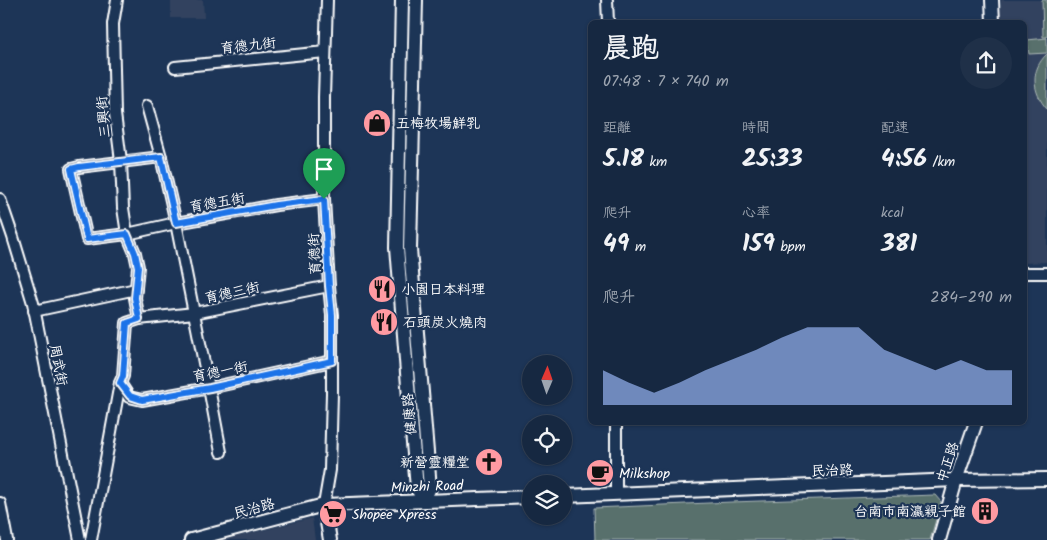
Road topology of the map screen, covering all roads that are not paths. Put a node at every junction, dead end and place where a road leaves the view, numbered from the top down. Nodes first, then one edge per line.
1 (117, 0) edge
2 (327, 0) edge
3 (402, 0) edge
4 (416, 0) edge
5 (607, 0) edge
6 (992, 0) edge
7 (608, 20) edge
8 (993, 20) edge
9 (325, 52) junction
10 (175, 67) dead end
11 (148, 106) dead end
12 (161, 157) junction
13 (121, 161) junction
14 (0, 199) edge
15 (324, 199) junction
16 (398, 207) junction
17 (412, 207) junction
18 (176, 223) junction
19 (127, 234) junction
20 (1047, 272) edge
21 (1027, 274) edge
22 (329, 286) junction
23 (136, 289) junction
24 (34, 311) junction
25 (194, 313) junction
26 (139, 319) junction
27 (332, 361) junction
28 (120, 383) junction
29 (210, 388) junction
30 (616, 425) edge
31 (975, 425) edge
32 (221, 452) dead end
33 (1047, 479) edge
34 (956, 480) junction
35 (616, 494) junction
36 (572, 496) edge
37 (522, 497) edge
38 (423, 502) junction
39 (0, 503) edge
40 (324, 506) junction
41 (7, 540) edge
42 (80, 540) edge
43 (91, 540) edge
44 (191, 540) edge
45 (330, 540) edge
46 (939, 540) edge

1 - 13 street, 三興街
2 - 9 street, 育德街
3 - 16 street, 健康路
4 - 17 street, 健康路
5 - 7 street
6 - 8 street
9 - 10 street, 育德九街
9 - 15 street, 育德街
11 - 12 street
12 - 13 street
12 - 18 street
13 - 19 street, 三興街
13 - 19 street, 育德五街
14 - 24 street, 周武街
15 - 18 street, 育德五街
15 - 22 street, 育德街
16 - 17 street
16 - 38 street, 健康路
17 - 38 street, 健康路
18 - 19 street, 育德五街
18 - 25 street
19 - 23 street, 三興街
20 - 21 street
22 - 25 street, 育德三街
22 - 27 street, 育德街
23 - 24 street
23 - 26 street, 三興街
24 - 42 street, 周武街
25 - 26 street, 育德三街
25 - 29 street
26 - 28 street
27 - 29 street, 育德一街
27 - 40 street, 育德街
28 - 29 street, 育德一街
28 - 43 street
29 - 32 street
30 - 35 street
31 - 34 street, 中正路
33 - 34 street
34 - 35 street, 民治路
34 - 46 street, 中正路
35 - 36 street
37 - 38 street, Minzhi Road
38 - 40 street, Minzhi Road
39 - 41 street
40 - 44 street, 民治路
40 - 45 street

